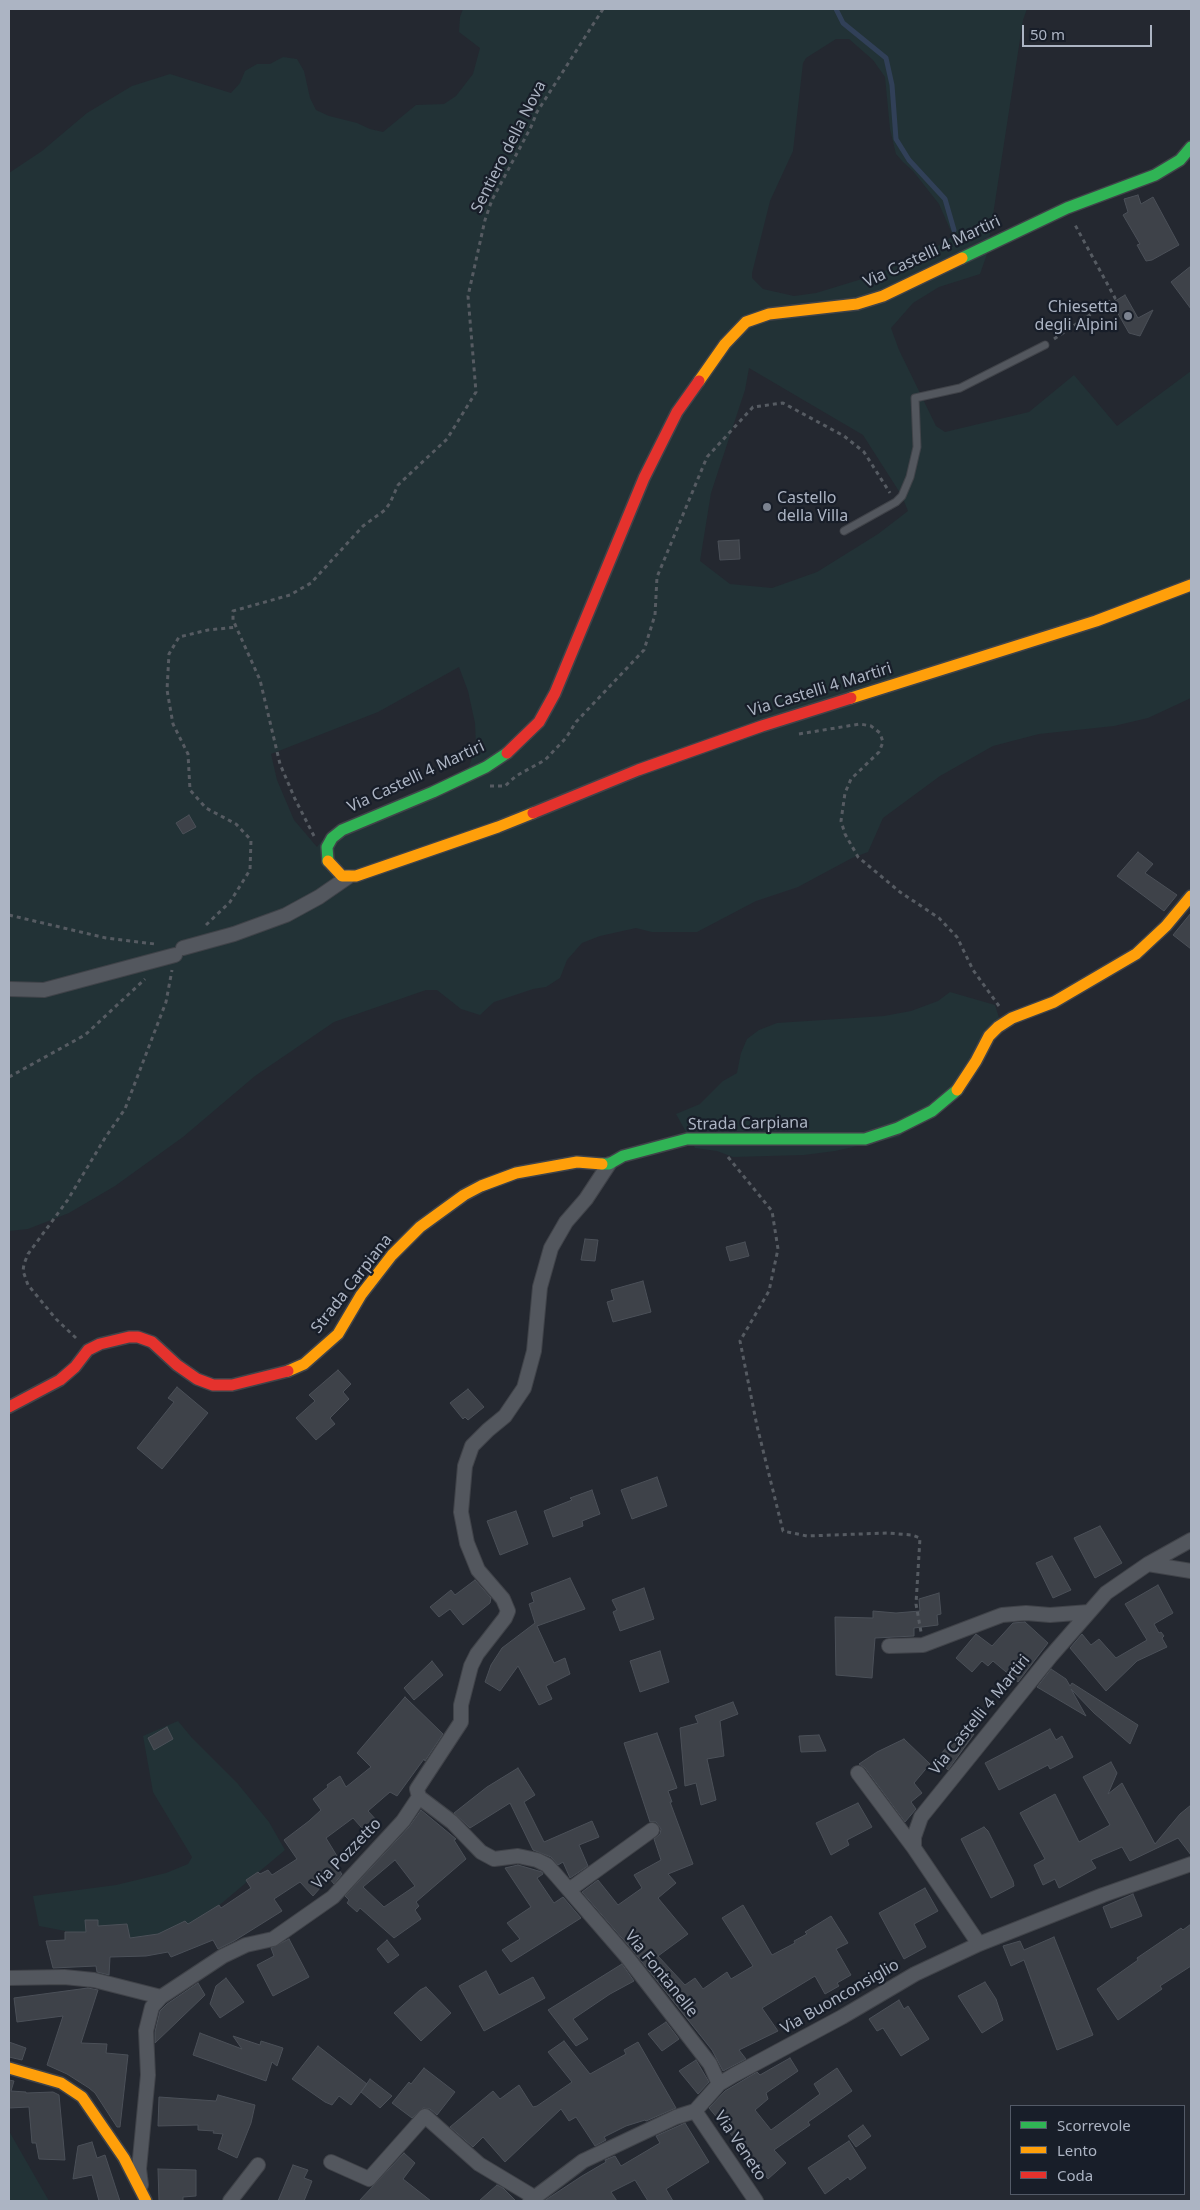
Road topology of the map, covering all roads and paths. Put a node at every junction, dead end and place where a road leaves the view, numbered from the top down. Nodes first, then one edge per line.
1 (602, 9) edge
2 (1191, 147) edge
3 (1074, 222) dead end
4 (1045, 345) joint
5 (896, 502) junction
6 (844, 531) dead end
7 (1191, 585) edge
8 (237, 628) junction
9 (610, 685) dead end
10 (795, 734) dead end
11 (338, 834) junction
12 (348, 876) junction
13 (1191, 896) edge
14 (9, 915) edge
15 (203, 928) dead end
16 (179, 951) junction
17 (153, 973) dead end
18 (9, 989) edge
19 (1012, 1018) junction
20 (9, 1077) edge
21 (728, 1156) dead end
22 (609, 1164) junction
23 (88, 1350) junction
24 (9, 1407) edge
25 (1191, 1540) edge
26 (1148, 1564) junction
27 (1191, 1571) edge
28 (1089, 1612) junction
29 (923, 1645) junction
30 (889, 1646) dead end
31 (858, 1773) dead end
32 (419, 1797) junction
33 (652, 1830) dead end
34 (914, 1848) junction
35 (1191, 1864) edge
36 (569, 1890) junction
37 (979, 1944) junction
38 (9, 1978) edge
39 (161, 1997) junction
40 (9, 2068) edge
41 (720, 2084) junction
42 (695, 2111) junction
43 (331, 2162) dead end
44 (258, 2165) dead end
45 (144, 2199) edge
46 (532, 2199) edge
47 (230, 2201) edge
48 (756, 2201) edge

1 - 8 path, Sentiero della Nova
2 - 11 street, Via Castelli 4 Martiri
3 - 4 path
4 - 5 lane
5 - 6 lane
5 - 9 path
7 - 12 street, Via Castelli 4 Martiri
8 - 11 path
8 - 15 path
10 - 19 path
11 - 12 street, Via Castelli 4 Martiri
12 - 16 street
13 - 19 street, Strada Carpiana
14 - 16 path
16 - 18 street
16 - 23 path
17 - 20 path
19 - 22 street, Strada Carpiana
21 - 29 path
22 - 23 street, Strada Carpiana
22 - 32 street
23 - 24 street, Strada Carpiana
25 - 26 street, Via Castelli 4 Martiri
26 - 27 street
26 - 28 street, Via Castelli 4 Martiri
28 - 29 street
28 - 34 street, Via Castelli 4 Martiri
29 - 30 street
31 - 34 street
32 - 36 street, Via Fontanelle
32 - 39 street, Via Pozzetto
33 - 36 street
34 - 37 street
35 - 37 street, Via Buonconsiglio
36 - 41 street, Via Fontanelle
37 - 41 street, Via Buonconsiglio
38 - 39 street
39 - 45 street, Via Pozzetto
40 - 45 street
41 - 42 street, Via Buonconsiglio
42 - 46 street
42 - 48 street, Via Veneto
43 - 46 street
44 - 47 street

